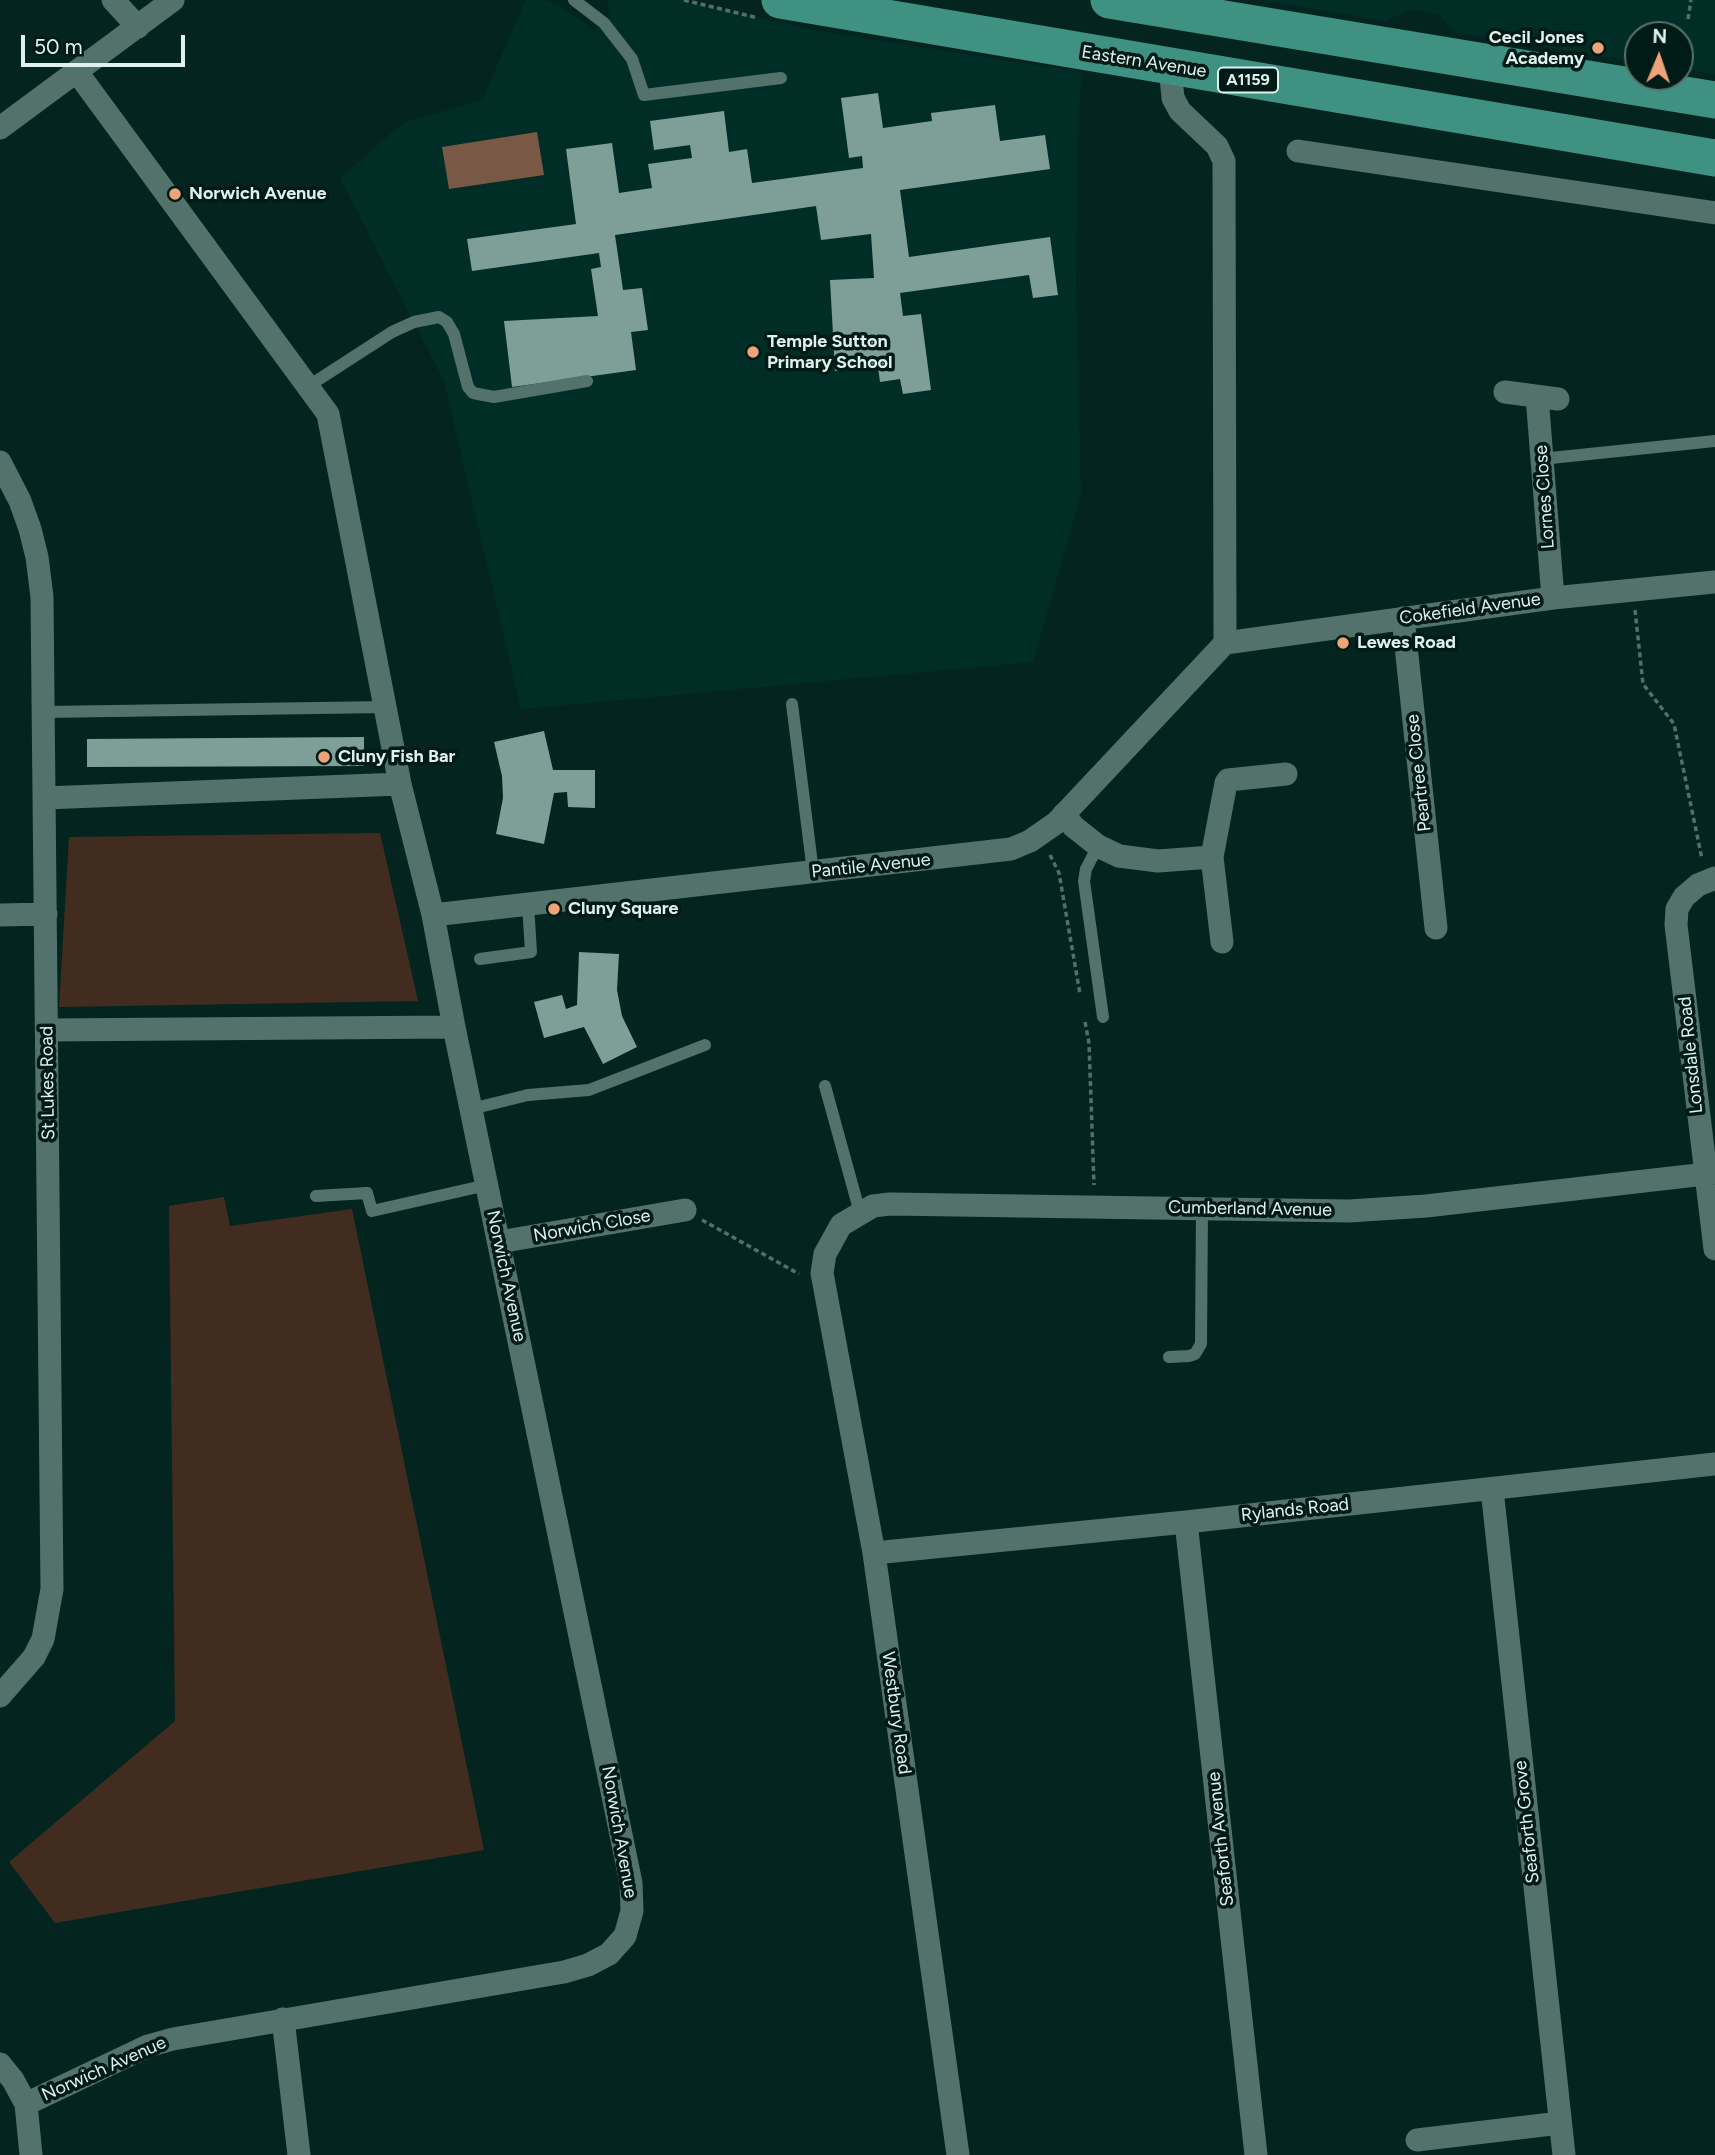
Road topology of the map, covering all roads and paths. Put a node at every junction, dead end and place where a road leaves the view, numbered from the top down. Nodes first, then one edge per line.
1 (113, 0) edge
2 (173, 0) edge
3 (574, 0) edge
4 (780, 0) edge
5 (1109, 0) edge
6 (1691, 0) edge
7 (1688, 19) dead end
8 (138, 27) junction
9 (1170, 67) junction
10 (78, 72) junction
11 (781, 78) dead end
12 (1715, 100) edge
13 (0, 128) edge
14 (1298, 151) dead end
15 (1715, 158) edge
16 (1715, 213) edge
17 (587, 381) dead end
18 (307, 387) junction
19 (1505, 392) dead end
20 (1715, 441) edge
21 (1541, 459) junction
22 (0, 462) edge
23 (1715, 582) edge
24 (1632, 590) junction
25 (1553, 598) junction
26 (1403, 618) junction
27 (1225, 643) junction
28 (792, 704) dead end
29 (386, 707) junction
30 (44, 712) junction
31 (1286, 774) dead end
32 (400, 784) junction
33 (45, 798) junction
34 (1064, 814) junction
35 (1040, 834) junction
36 (1098, 846) junction
37 (1212, 857) junction
38 (813, 872) junction
39 (1712, 879) edge
40 (528, 904) junction
41 (46, 914) junction
42 (0, 915) edge
43 (433, 915) junction
44 (1436, 928) dead end
45 (1222, 942) dead end
46 (480, 959) dead end
47 (1081, 995) dead end
48 (1103, 1017) dead end
49 (1085, 1020) dead end
50 (454, 1027) junction
51 (47, 1030) junction
52 (705, 1045) dead end
53 (825, 1086) dead end
54 (471, 1110) junction
55 (1710, 1173) edge
56 (487, 1185) junction
57 (316, 1196) dead end
58 (1095, 1207) junction
59 (1202, 1208) junction
60 (685, 1210) joint
61 (860, 1213) junction
62 (499, 1242) junction
63 (1715, 1249) edge
64 (823, 1281) junction
65 (1169, 1357) dead end
66 (1715, 1464) edge
67 (1492, 1489) junction
68 (1186, 1522) junction
69 (874, 1553) junction
70 (0, 1696) edge
71 (283, 2019) junction
72 (0, 2064) edge
73 (26, 2104) junction
74 (1560, 2123) junction
75 (1417, 2140) dead end
76 (31, 2155) edge
77 (299, 2155) edge
78 (958, 2155) edge
79 (1256, 2155) edge
80 (1564, 2155) edge

1 - 8 street
2 - 8 street
3 - 11 lane
4 - 9 main road, Eastern Avenue / A1159
5 - 12 main road
6 - 7 path
8 - 10 street
9 - 15 main road, Eastern Avenue / A1159
9 - 27 street
10 - 13 street
10 - 18 street, Norwich Avenue
14 - 16 street
17 - 18 lane
18 - 29 street, Norwich Avenue
19 - 21 street, Lornes Close
20 - 21 lane
21 - 25 street, Lornes Close
22 - 30 street, St Lukes Road
23 - 24 street, Cokefield Avenue
24 - 25 street, Cokefield Avenue
24 - 39 path
25 - 26 street, Cokefield Avenue
26 - 27 street, Cokefield Avenue
26 - 44 street, Peartree Close
27 - 34 street, Pantile Avenue
28 - 38 lane
29 - 30 lane
29 - 32 street, Norwich Avenue
30 - 33 street, St Lukes Road
31 - 37 street
32 - 33 street
32 - 43 street, Norwich Avenue
33 - 41 street, St Lukes Road
34 - 35 street, Pantile Avenue
34 - 36 street
35 - 38 street, Pantile Avenue
35 - 47 path
36 - 37 street
36 - 48 lane
37 - 45 street
38 - 40 street, Pantile Avenue
39 - 55 street, Lonsdale Road
40 - 43 street, Pantile Avenue
40 - 46 lane
41 - 42 street
41 - 51 street, St Lukes Road
43 - 50 street, Norwich Avenue
49 - 58 path
50 - 51 street
50 - 54 street, Norwich Avenue
51 - 70 street, St Lukes Road
52 - 54 lane
53 - 61 lane
54 - 56 street, Norwich Avenue
55 - 59 street, Cumberland Avenue
55 - 63 street, Lonsdale Road
56 - 57 lane
56 - 62 street, Norwich Avenue
58 - 59 street, Cumberland Avenue
58 - 61 street, Cumberland Avenue
59 - 65 lane
60 - 62 street, Norwich Close
60 - 64 path
61 - 64 street, Cumberland Avenue
62 - 71 street, Norwich Avenue
64 - 69 street, Westbury Road
66 - 67 street, Rylands Road
67 - 68 street, Rylands Road
67 - 74 street, Seaforth Grove
68 - 69 street, Rylands Road
68 - 79 street, Seaforth Avenue
69 - 78 street, Westbury Road
71 - 73 street, Norwich Avenue
71 - 77 street
72 - 73 street
73 - 76 street
74 - 75 street
74 - 80 street, Seaforth Grove

